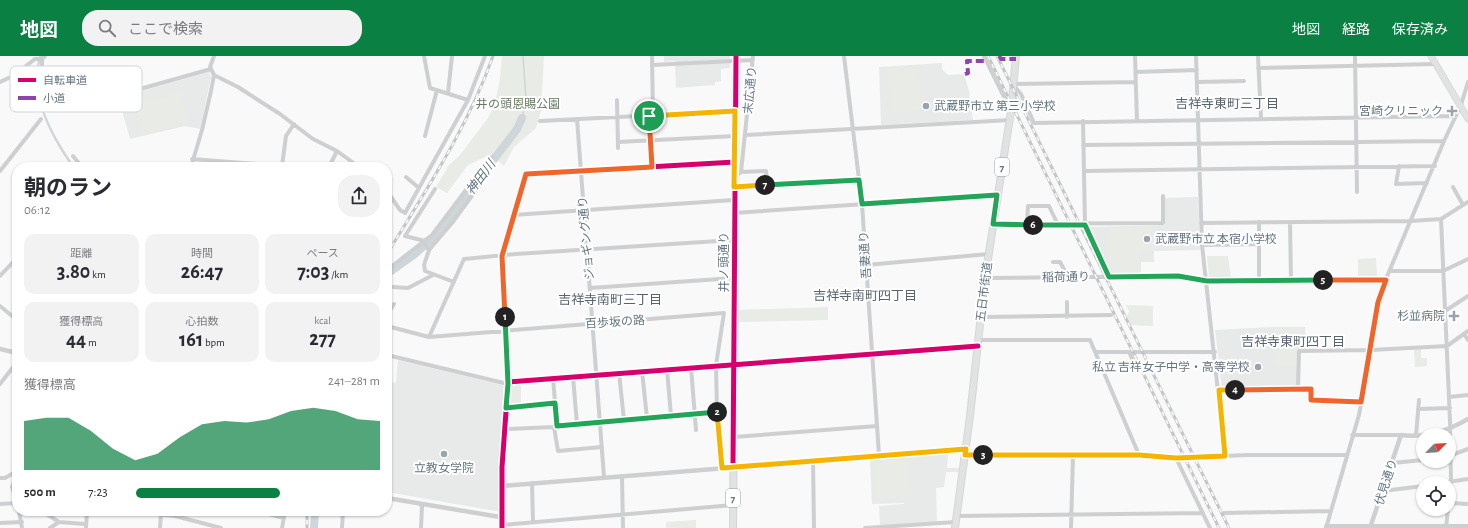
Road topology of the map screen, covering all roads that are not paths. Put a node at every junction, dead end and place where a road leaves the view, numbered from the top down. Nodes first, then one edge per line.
1 (214, 56) edge
2 (424, 56) edge
3 (452, 56) edge
4 (485, 56) edge
5 (652, 56) edge
6 (844, 56) edge
7 (984, 56) edge
8 (1016, 56) edge
9 (1135, 56) edge
10 (1196, 56) edge
11 (1258, 56) edge
12 (1355, 56) edge
13 (1431, 56) edge
14 (39, 58) edge
15 (736, 58) edge
16 (753, 58) edge
17 (1436, 64) junction
18 (652, 65) junction
19 (27, 66) edge
20 (1355, 66) junction
21 (1258, 68) junction
22 (211, 69) junction
23 (1197, 70) junction
24 (1136, 72) junction
25 (214, 75) junction
26 (10, 77) edge
27 (1244, 81) dead end
28 (0, 82) edge
29 (1136, 82) junction
30 (1197, 82) junction
31 (1468, 82) edge
32 (1014, 85) junction
33 (142, 88) edge
34 (438, 90) junction
35 (448, 93) junction
36 (468, 100) junction
37 (617, 100) dead end
38 (1461, 105) junction
39 (735, 111) junction
40 (1011, 111) junction
41 (651, 116) junction
42 (1456, 116) junction
43 (616, 117) junction
44 (1356, 117) junction
45 (1261, 118) junction
46 (41, 119) dead end
47 (577, 119) junction
48 (1198, 119) junction
49 (1468, 119) edge
50 (1010, 120) junction
51 (1137, 120) junction
52 (540, 121) dead end
53 (1083, 121) junction
54 (294, 124) junction
55 (852, 130) junction
56 (746, 135) junction
57 (425, 136) dead end
58 (735, 136) junction
59 (651, 140) junction
60 (1444, 141) junction
61 (618, 142) junction
62 (1356, 143) junction
63 (1199, 144) junction
64 (1083, 145) junction
65 (618, 148) dead end
66 (337, 151) junction
67 (73, 156) dead end
68 (492, 157) dead end
69 (192, 159) junction
70 (78, 162) edge
71 (192, 162) edge
72 (237, 162) edge
73 (283, 162) edge
74 (332, 162) edge
75 (350, 162) edge
76 (735, 162) junction
77 (1399, 166) junction
78 (1435, 166) junction
79 (652, 167) junction
80 (1356, 167) junction
81 (1200, 169) junction
82 (0, 171) edge
83 (581, 171) junction
84 (741, 172) junction
85 (1084, 172) junction
86 (481, 175) junction
87 (406, 177) dead end
88 (734, 177) junction
89 (859, 180) junction
90 (1427, 183) junction
91 (767, 185) junction
92 (734, 187) junction
93 (1453, 187) dead end
94 (420, 188) junction
95 (434, 189) dead end
96 (1357, 192) dead end
97 (997, 195) junction
98 (1163, 196) dead end
99 (392, 198) edge
100 (734, 200) junction
101 (1468, 202) edge
102 (862, 204) junction
103 (1463, 205) junction
104 (584, 210) junction
105 (734, 213) junction
106 (513, 215) junction
107 (1441, 219) junction
108 (1411, 221) junction
109 (1258, 222) junction
110 (1290, 222) junction
111 (1201, 223) junction
112 (993, 224) junction
113 (1027, 225) junction
114 (1058, 225) junction
115 (1085, 225) junction
116 (734, 240) junction
117 (424, 242) junction
118 (1259, 244) junction
119 (1202, 245) junction
120 (428, 249) junction
121 (588, 249) junction
122 (989, 254) junction
123 (502, 256) junction
124 (1468, 259) edge
125 (1054, 262) dead end
126 (12, 263) edge
127 (866, 265) junction
128 (392, 266) edge
129 (1444, 271) junction
130 (1389, 272) junction
131 (433, 275) junction
132 (0, 276) edge
133 (1109, 277) junction
134 (734, 278) junction
135 (985, 278) junction
136 (1065, 278) junction
137 (1291, 280) junction
138 (1386, 280) junction
139 (1207, 281) junction
140 (1259, 281) junction
141 (454, 282) junction
142 (393, 287) dead end
143 (590, 288) junction
144 (1468, 296) edge
145 (1067, 302) dead end
146 (394, 304) dead end
147 (0, 306) edge
148 (392, 307) edge
149 (1446, 311) junction
150 (1110, 315) dead end
151 (12, 316) edge
152 (1067, 316) junction
153 (981, 317) junction
154 (593, 323) junction
155 (392, 327) edge
156 (506, 330) junction
157 (1466, 333) edge
158 (429, 337) junction
159 (1468, 340) edge
160 (978, 343) junction
161 (1447, 346) junction
162 (0, 349) edge
163 (1371, 350) junction
164 (12, 352) edge
165 (1095, 352) junction
166 (1129, 352) junction
167 (1215, 352) junction
168 (872, 353) junction
169 (392, 356) edge
170 (733, 364) junction
171 (716, 365) junction
172 (1135, 365) dead end
173 (691, 367) junction
174 (12, 368) edge
175 (667, 369) junction
176 (642, 371) junction
177 (619, 373) junction
178 (596, 375) junction
179 (573, 377) junction
180 (553, 378) junction
181 (1, 381) edge
182 (508, 383) junction
183 (1298, 389) junction
184 (1219, 390) junction
185 (1468, 395) edge
186 (1449, 397) junction
187 (1419, 400) dead end
188 (1361, 402) junction
189 (555, 403) junction
190 (506, 408) junction
191 (1450, 408) junction
192 (1418, 409) junction
193 (717, 412) junction
194 (695, 414) junction
195 (671, 416) junction
196 (647, 418) junction
197 (1468, 419) edge
198 (624, 420) junction
199 (600, 422) junction
200 (577, 424) junction
201 (556, 426) junction
202 (877, 426) junction
203 (1417, 428) edge
204 (1450, 428) edge
205 (1452, 428) edge
206 (505, 429) junction
207 (696, 430) dead end
208 (1401, 435) junction
209 (1352, 436) junction
210 (1416, 436) edge
211 (734, 437) junction
212 (602, 447) junction
213 (1468, 449) edge
214 (965, 452) junction
215 (1456, 453) edge
216 (878, 455) junction
217 (1139, 455) junction
218 (1345, 455) junction
219 (1074, 456) junction
220 (1225, 456) junction
221 (1176, 458) junction
222 (813, 460) junction
223 (1416, 461) edge
224 (1392, 463) junction
225 (733, 467) junction
226 (722, 468) junction
227 (12, 474) edge
228 (622, 476) junction
229 (604, 477) junction
230 (0, 478) edge
231 (1468, 479) edge
232 (1456, 481) edge
233 (532, 483) junction
234 (502, 486) junction
235 (1416, 487) edge
236 (1383, 491) junction
237 (392, 499) edge
238 (12, 503) edge
239 (0, 504) edge
240 (420, 504) junction
241 (1456, 504) edge
242 (1468, 504) edge
243 (733, 505) junction
244 (1330, 512) junction
245 (1203, 513) junction
246 (1224, 513) dead end
247 (502, 514) junction
248 (623, 514) junction
249 (1072, 514) junction
250 (20, 516) edge
251 (50, 516) edge
252 (87, 516) edge
253 (162, 516) edge
254 (182, 516) edge
255 (277, 516) edge
256 (343, 516) edge
257 (1447, 516) edge
258 (284, 518) joint
259 (22, 522) junction
260 (59, 522) junction
261 (533, 522) junction
262 (956, 522) edge
263 (0, 523) edge
264 (86, 526) edge
265 (502, 526) edge
266 (1468, 526) edge
267 (1326, 527) edge
268 (1371, 527) edge
269 (1400, 527) edge
270 (1446, 527) edge
271 (22, 528) edge
272 (50, 528) edge
273 (160, 528) edge
274 (221, 528) edge
275 (282, 528) edge
276 (342, 528) edge
277 (421, 528) edge
278 (624, 528) edge
279 (733, 528) edge
280 (814, 528) edge
281 (865, 528) edge
282 (1072, 528) edge
283 (1210, 528) edge

1 - 22 street
2 - 34 street
3 - 35 street
4 - 36 street
5 - 18 street
6 - 55 street, 吾妻通り
7 - 40 street
8 - 32 main road, 五日市街道 / 7
9 - 24 street
10 - 23 street
11 - 21 street
12 - 20 street
13 - 17 main road
14 - 19 street
15 - 16 street
15 - 18 street
15 - 39 main road, 井ノ頭通り / 7
16 - 56 street, 末広通り
17 - 20 street
17 - 38 main road
18 - 41 street
20 - 21 street
20 - 44 street
21 - 45 street
22 - 25 street
22 - 33 street
23 - 24 street
23 - 30 street
24 - 29 street
25 - 54 street
25 - 69 street
26 - 28 street
27 - 30 street
29 - 32 street
29 - 51 street
30 - 48 street
31 - 38 street
32 - 40 main road, 五日市街道 / 7
32 - 53 street
34 - 35 street
34 - 57 street
35 - 36 street
36 - 94 street
37 - 43 street
38 - 42 street
38 - 49 main road
39 - 41 street
39 - 58 main road, 井ノ頭通り / 7
40 - 50 main road, 五日市街道 / 7
41 - 43 street
41 - 59 street
42 - 44 street
42 - 60 street
43 - 47 street
43 - 61 street
44 - 45 street
44 - 62 street
45 - 48 street
46 - 82 street
47 - 52 street
47 - 83 street, ジョギング通り
48 - 51 street
48 - 63 street
50 - 55 street
50 - 97 main road, 五日市街道 / 7
51 - 53 street
53 - 64 street
54 - 66 street
54 - 73 street
55 - 56 street
55 - 89 street, 吾妻通り
56 - 84 street, 末広通り
58 - 59 street
58 - 76 main road, 井ノ頭通り / 7
59 - 61 street
59 - 79 street
60 - 62 street
60 - 78 street
61 - 65 street
62 - 63 street
62 - 80 street
63 - 64 street
63 - 81 street
64 - 85 street
66 - 74 street
66 - 75 street
67 - 70 street
68 - 86 street
69 - 71 street
69 - 72 street
76 - 79 street
76 - 88 main road, 井ノ頭通り / 7
77 - 78 street
77 - 80 street
77 - 90 street
78 - 90 street
79 - 83 street
80 - 81 street
80 - 96 street
81 - 85 street
81 - 111 street
83 - 104 street, ジョギング通り
83 - 106 street
84 - 88 street
84 - 91 street
85 - 115 street
86 - 117 street
86 - 120 street
87 - 94 street
88 - 92 main road, 井ノ頭通り / 7
89 - 91 street
89 - 102 street, 吾妻通り
90 - 108 street
91 - 92 street
92 - 100 main road, 井ノ頭通り / 7
93 - 103 street
94 - 99 street
95 - 117 street
97 - 102 street
97 - 112 main road, 五日市街道 / 7
98 - 115 street
100 - 104 street
100 - 105 main road, 井ノ頭通り / 7
101 - 103 street
102 - 105 street
102 - 127 street, 吾妻通り
103 - 107 street
104 - 106 street
104 - 121 street, ジョギング通り
105 - 116 main road, 井ノ頭通り / 7
106 - 123 street
107 - 108 street
107 - 129 street
108 - 110 street
108 - 130 street
109 - 110 street
109 - 111 street
109 - 118 street
110 - 137 street
111 - 119 street
112 - 113 street
112 - 122 main road, 五日市街道 / 7
113 - 114 street
113 - 114 street
114 - 115 street
115 - 133 street
116 - 121 street
116 - 134 main road, 井ノ頭通り / 7
117 - 120 street
117 - 128 street
118 - 119 street
118 - 140 street
119 - 139 street
120 - 131 street
121 - 123 street
121 - 143 street, ジョギング通り
122 - 127 street
122 - 135 main road, 五日市街道 / 7
123 - 141 street
123 - 156 street
124 - 129 street
125 - 136 street
126 - 132 street
127 - 168 street, 吾妻通り
129 - 130 street
129 - 149 street
130 - 138 street
131 - 141 street
131 - 142 street
133 - 136 street, 稲荷通り
133 - 139 street, 稲荷通り
134 - 143 street
134 - 170 main road, 井ノ頭通り / 7
135 - 136 street, 稲荷通り
135 - 153 main road, 五日市街道 / 7
137 - 138 street, 稲荷通り
137 - 140 street, 稲荷通り
138 - 163 street
139 - 140 street, 稲荷通り
139 - 167 street
141 - 158 street
143 - 154 street, ジョギング通り
144 - 149 street
145 - 152 street
146 - 148 street
147 - 151 street
149 - 161 street
150 - 152 street
152 - 153 street
153 - 160 main road, 五日市街道 / 7
154 - 156 street, 百歩坂の路
154 - 171 street, 百歩坂の路
154 - 178 street, ジョギング通り
155 - 158 street, 百歩坂の路
156 - 158 street, 百歩坂の路
156 - 182 street
157 - 159 street
157 - 161 street
160 - 165 street
160 - 168 street
160 - 214 main road, 五日市街道 / 7
161 - 163 street
161 - 186 street
162 - 164 street
163 - 183 street
163 - 188 street
165 - 166 street
165 - 217 street
166 - 167 street
166 - 172 street
167 - 184 street
168 - 170 street
168 - 202 street, 吾妻通り
169 - 182 street
170 - 171 street
170 - 211 main road, 井ノ頭通り / 7
171 - 173 street
171 - 193 street
173 - 175 street
173 - 194 street
174 - 181 street
175 - 176 street
175 - 195 street
176 - 177 street
176 - 196 street
177 - 178 street
177 - 198 street
178 - 179 street
178 - 199 street, ジョギング通り
179 - 180 street
179 - 200 street
180 - 182 street
180 - 189 street
182 - 190 street
183 - 184 street
183 - 188 street
184 - 220 street
185 - 186 street
186 - 191 street
187 - 192 street
188 - 209 street
189 - 190 street
189 - 201 street
190 - 206 street
191 - 192 street
191 - 204 street
192 - 203 street
193 - 194 street
193 - 226 street
194 - 195 street
194 - 207 street
195 - 196 street
196 - 198 street
197 - 205 street
198 - 199 street
199 - 200 street
199 - 212 street, ジョギング通り
200 - 201 street
201 - 206 street
201 - 212 street
202 - 211 street
202 - 216 street, 吾妻通り
206 - 234 street
208 - 209 street
208 - 210 street
208 - 224 street, 伏見通り
209 - 218 street
211 - 225 main road, 井ノ頭通り / 7
212 - 229 street, ジョギング通り
213 - 215 street
214 - 216 street
214 - 219 street
214 - 262 main road, 五日市街道 / 7
216 - 222 street
217 - 219 street
217 - 221 street
218 - 220 street
218 - 244 street
219 - 249 street
220 - 221 street
221 - 245 street
222 - 225 street
222 - 280 street
223 - 224 street
224 - 236 street, 伏見通り
225 - 226 street
225 - 243 main road, 井ノ頭通り / 7
226 - 228 street
227 - 230 street
228 - 229 street
228 - 248 street
229 - 233 street
231 - 232 street
233 - 234 street
233 - 261 street
234 - 247 street
235 - 236 street
236 - 268 street, 伏見通り
237 - 240 street
238 - 239 street
240 - 247 street
240 - 277 street
241 - 242 street
243 - 248 street
243 - 279 main road, 井ノ頭通り / 7
244 - 246 street
244 - 267 street
245 - 249 street
245 - 283 street
247 - 265 street
248 - 261 street
248 - 278 street
249 - 262 street
249 - 282 street
250 - 259 street
251 - 260 street
252 - 264 street
253 - 273 street
254 - 274 street
255 - 258 street
256 - 276 street
257 - 270 street
258 - 275 street
259 - 263 street
259 - 271 street
260 - 264 street
260 - 272 street
261 - 265 street
262 - 281 street
266 - 270 street
267 - 268 street
268 - 269 street
269 - 270 street

